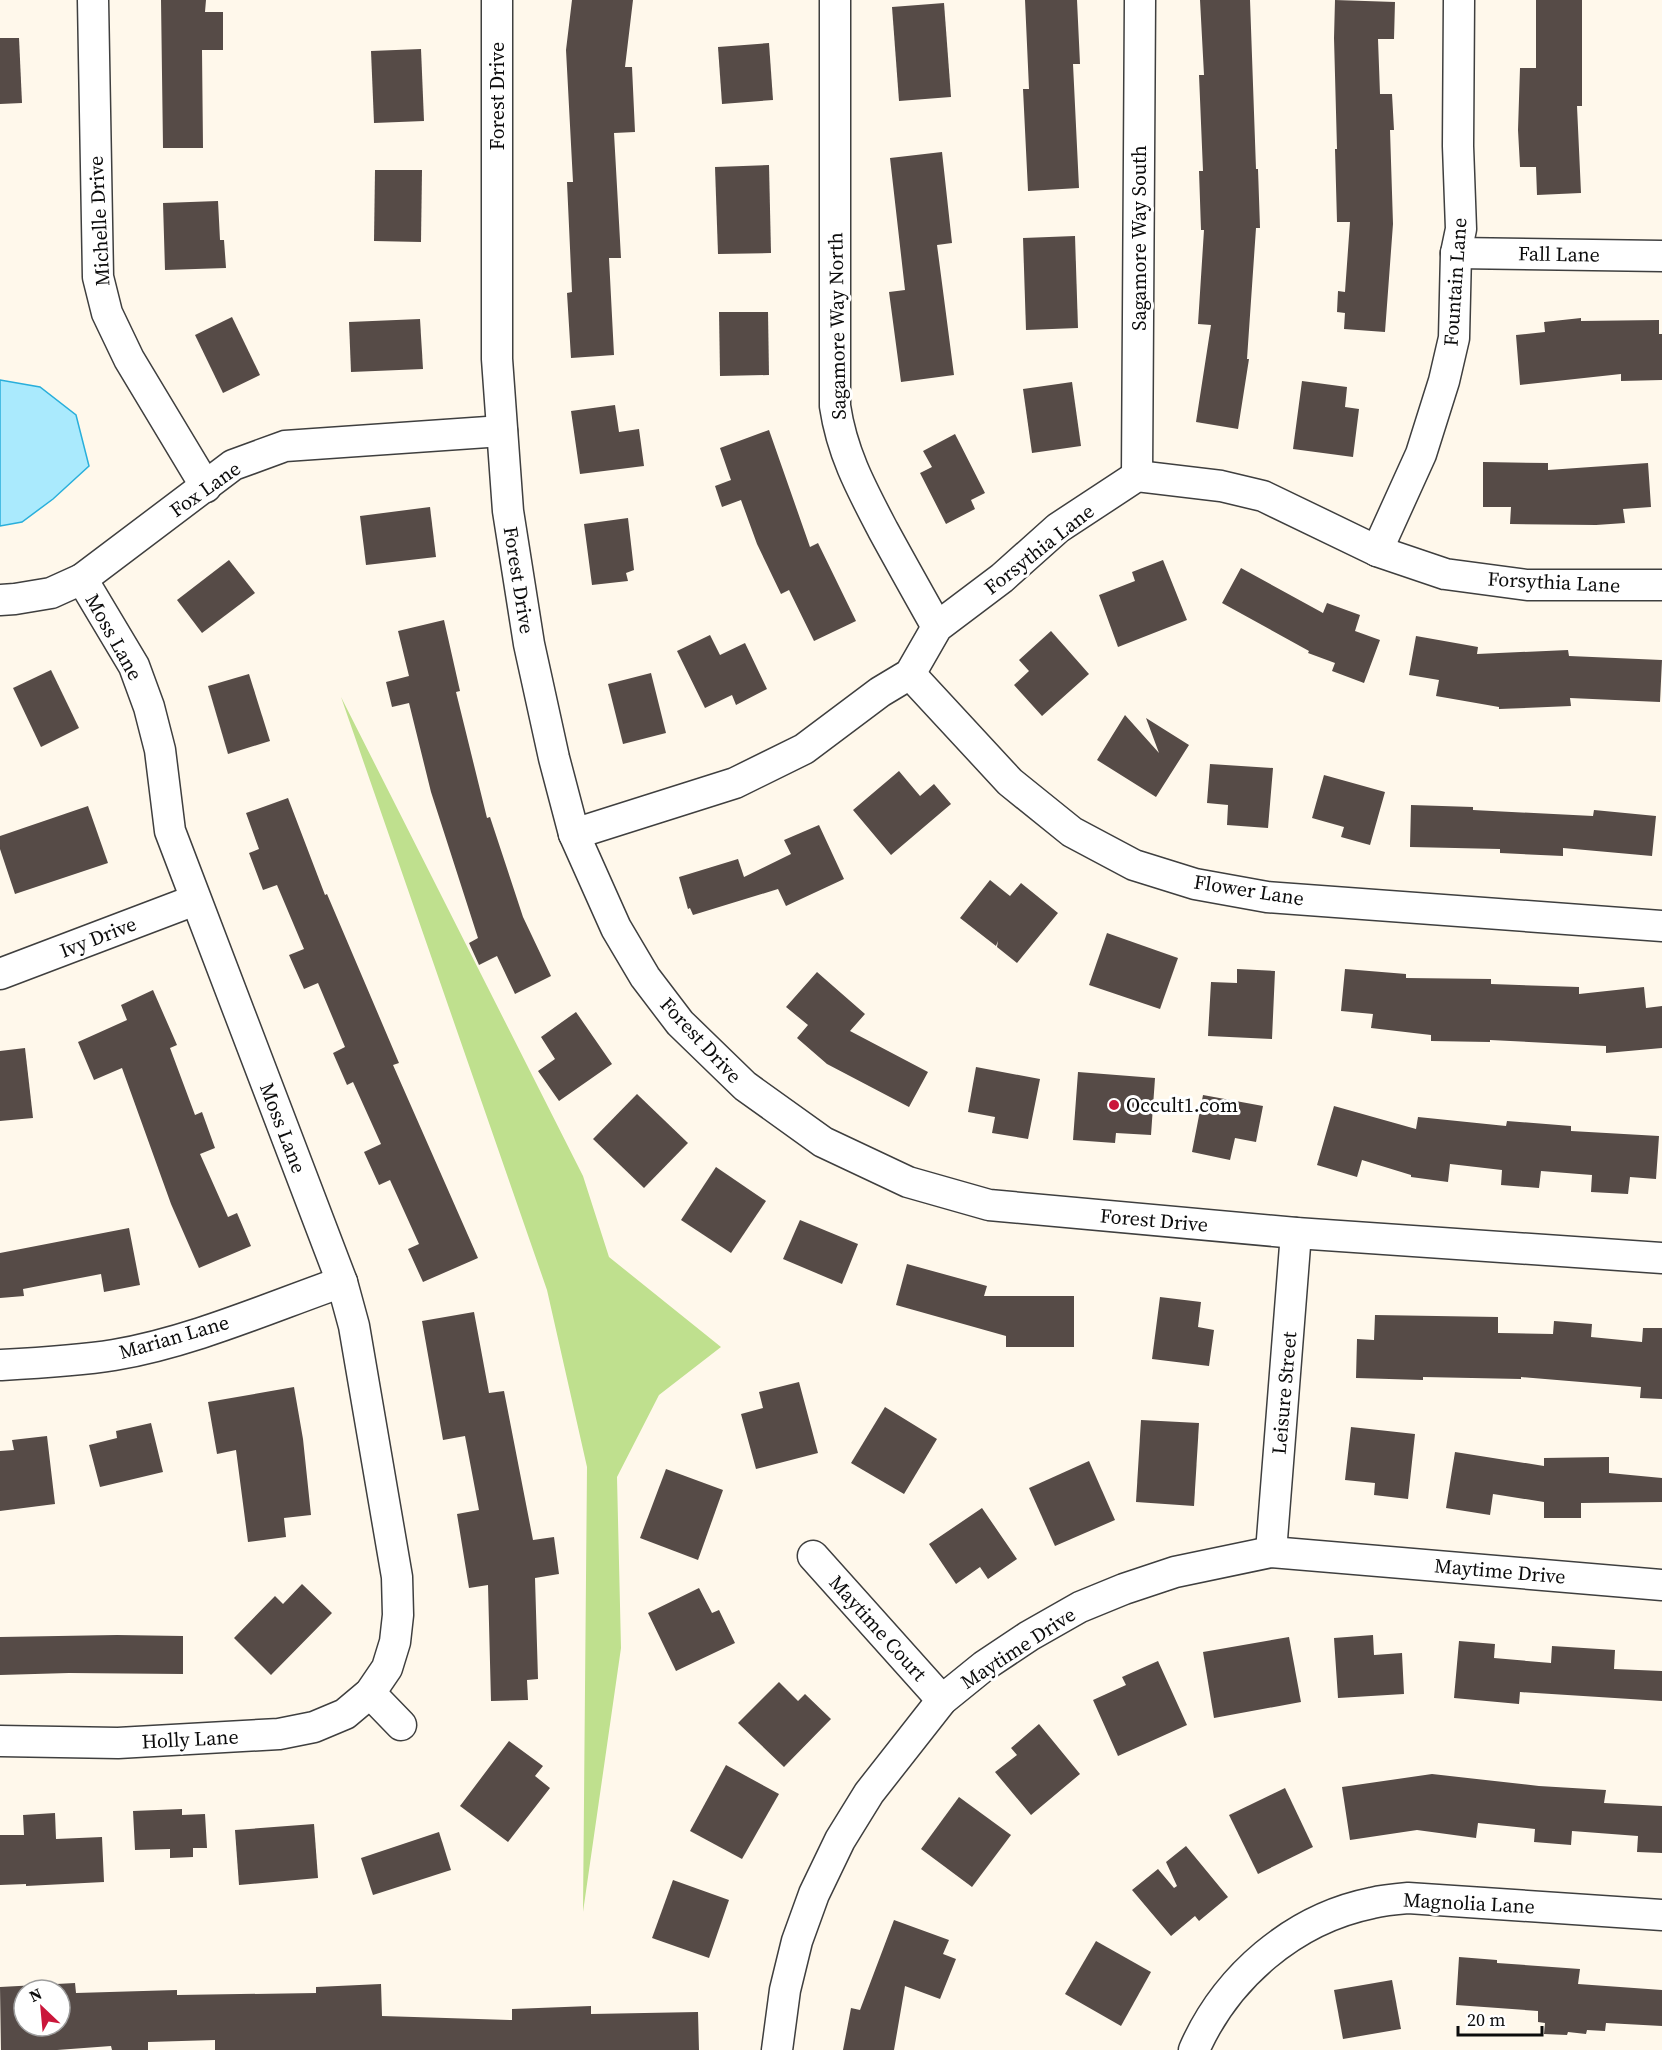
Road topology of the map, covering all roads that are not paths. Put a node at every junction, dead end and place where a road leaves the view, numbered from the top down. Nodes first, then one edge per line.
1 (93, 0) edge
2 (497, 0) edge
3 (835, 0) edge
4 (1140, 0) edge
5 (1459, 0) edge
6 (1456, 253) junction
7 (1662, 256) edge
8 (502, 430) junction
9 (1137, 476) junction
10 (206, 487) junction
11 (1377, 551) junction
12 (82, 579) junction
13 (1662, 585) edge
14 (0, 600) edge
15 (938, 627) junction
16 (910, 674) junction
17 (574, 834) junction
18 (195, 900) junction
19 (1662, 926) edge
20 (0, 974) edge
21 (1296, 1233) junction
22 (1662, 1258) edge
23 (342, 1282) junction
24 (0, 1365) edge
25 (1271, 1552) junction
26 (813, 1556) dead end
27 (1662, 1585) edge
28 (370, 1693) junction
29 (942, 1700) junction
30 (401, 1725) dead end
31 (0, 1742) edge
32 (1662, 1915) edge
33 (777, 2050) edge
34 (1194, 2050) edge

1 - 10 street, Michelle Drive
2 - 8 street, Forest Drive
3 - 15 street, Sagamore Way North
4 - 9 street, Sagamore Way South
5 - 6 street, Fountain Lane
6 - 7 street, Fall Lane
6 - 11 street, Fountain Lane
8 - 10 street, Fox Lane
8 - 17 street, Forest Drive
9 - 11 street, Forsythia Lane
9 - 15 street, Forsythia Lane
10 - 12 street, Fox Lane
11 - 13 street, Forsythia Lane
12 - 14 street, Fox Lane
12 - 18 street, Moss Lane
15 - 16 street, Forsythia Lane
16 - 17 street, Forsythia Lane
16 - 19 street, Flower Lane
17 - 21 street, Forest Drive
18 - 20 street, Ivy Drive
18 - 23 street, Moss Lane
21 - 22 street, Forest Drive
21 - 25 street, Leisure Street
23 - 24 street, Marian Lane
23 - 28 street, Moss Lane
25 - 27 street, Maytime Drive
25 - 29 street, Maytime Drive
26 - 29 street, Maytime Court
28 - 30 street
28 - 31 street, Holly Lane
29 - 33 street, Maytime Drive
32 - 34 street, Magnolia Lane

